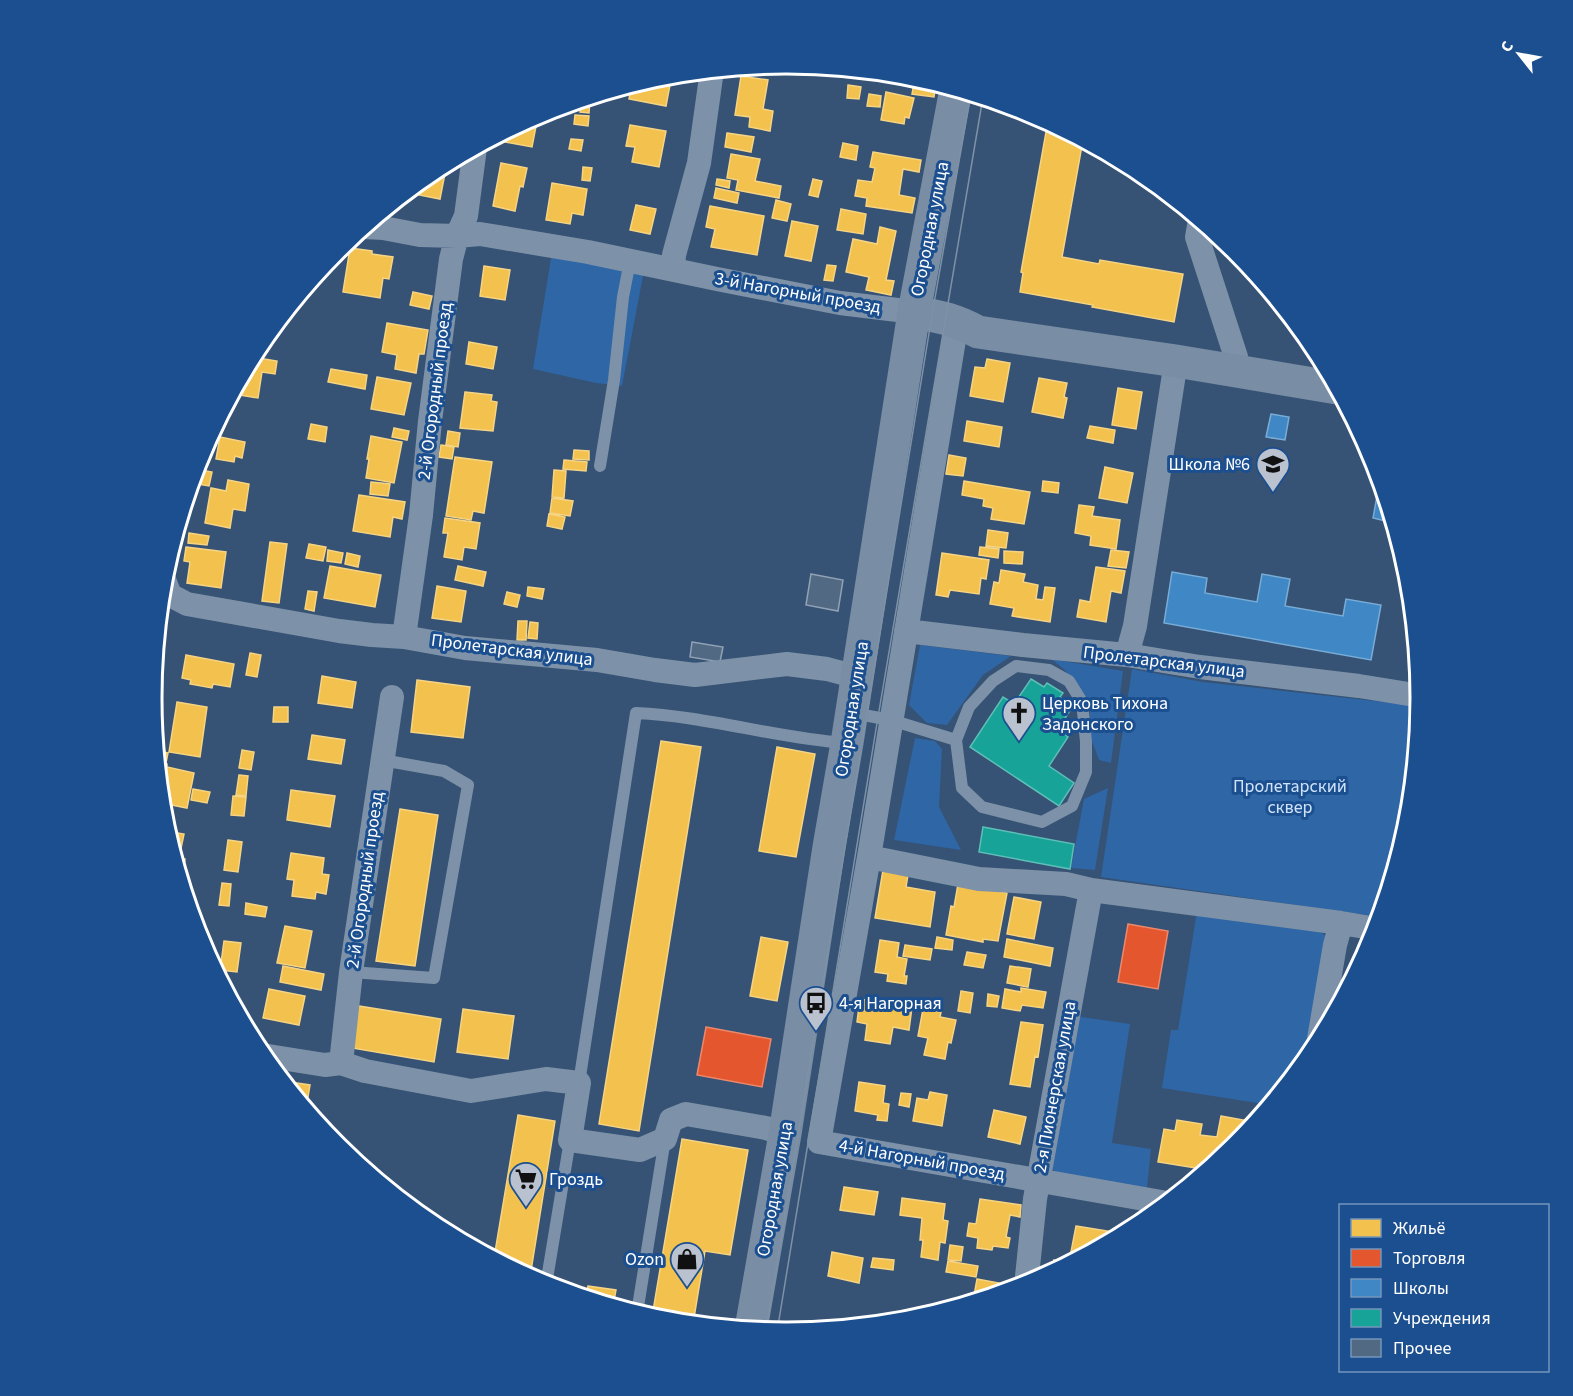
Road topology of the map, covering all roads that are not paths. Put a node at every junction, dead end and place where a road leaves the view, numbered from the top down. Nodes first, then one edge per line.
1 (711, 78) edge
2 (954, 97) edge
3 (474, 157) edge
4 (375, 228) edge
5 (1199, 228) edge
6 (457, 236) junction
7 (630, 261) junction
8 (673, 269) junction
9 (914, 312) junction
10 (961, 323) junction
11 (1176, 361) junction
12 (1235, 372) junction
13 (1327, 386) edge
14 (600, 466) dead end
15 (172, 590) edge
16 (906, 631) junction
17 (404, 637) junction
18 (1126, 655) junction
19 (857, 677) junction
20 (1411, 694) edge
21 (392, 697) dead end
22 (891, 720) junction
23 (849, 728) junction
24 (956, 740) junction
25 (381, 759) junction
26 (869, 857) junction
27 (1091, 890) junction
28 (1341, 923) junction
29 (1367, 928) edge
30 (351, 972) junction
31 (1323, 1017) edge
32 (276, 1057) edge
33 (341, 1063) junction
34 (579, 1083) junction
35 (785, 1134) junction
36 (665, 1139) junction
37 (570, 1140) junction
38 (1039, 1180) junction
39 (1156, 1201) edge
40 (1027, 1274) edge
41 (548, 1275) edge
42 (638, 1304) edge
43 (752, 1321) edge

1 - 8 street
2 - 9 street, Огородная улица
3 - 6 street, 2-й Огородный проезд
4 - 6 street, 3-й Нагорный проезд
5 - 12 street
6 - 7 street, 3-й Нагорный проезд
6 - 17 street, 2-й Огородный проезд
7 - 8 street, 3-й Нагорный проезд
7 - 14 lane
8 - 9 street, 3-й Нагорный проезд
9 - 10 street, 3-й Нагорный проезд
9 - 19 street, Огородная улица
10 - 11 street, 3-й Нагорный проезд
10 - 16 street
11 - 12 street, 3-й Нагорный проезд
11 - 18 street
12 - 13 street, 3-й Нагорный проезд
15 - 17 street, Пролетарская улица
16 - 18 street, Пролетарская улица
16 - 22 street
17 - 19 street, Пролетарская улица
18 - 20 street, Пролетарская улица
19 - 23 street, Огородная улица
21 - 25 street, 2-й Огородный проезд
22 - 23 lane
22 - 24 lane
22 - 26 street
23 - 34 lane
23 - 35 street, Огородная улица
24 - 24 lane
25 - 30 street, 2-й Огородный проезд
25 - 30 lane
26 - 27 street
26 - 38 street, 4-й Нагорный проезд
27 - 28 street
27 - 38 street, 2-я Пионерская улица
28 - 29 street
28 - 31 street
30 - 33 street, 2-й Огородный проезд
32 - 33 street
33 - 34 street
34 - 37 street
35 - 36 street
35 - 43 street, Огородная улица
36 - 37 street
36 - 42 lane
37 - 41 lane
38 - 39 street, 4-й Нагорный проезд
38 - 40 street, 2-я Пионерская улица

